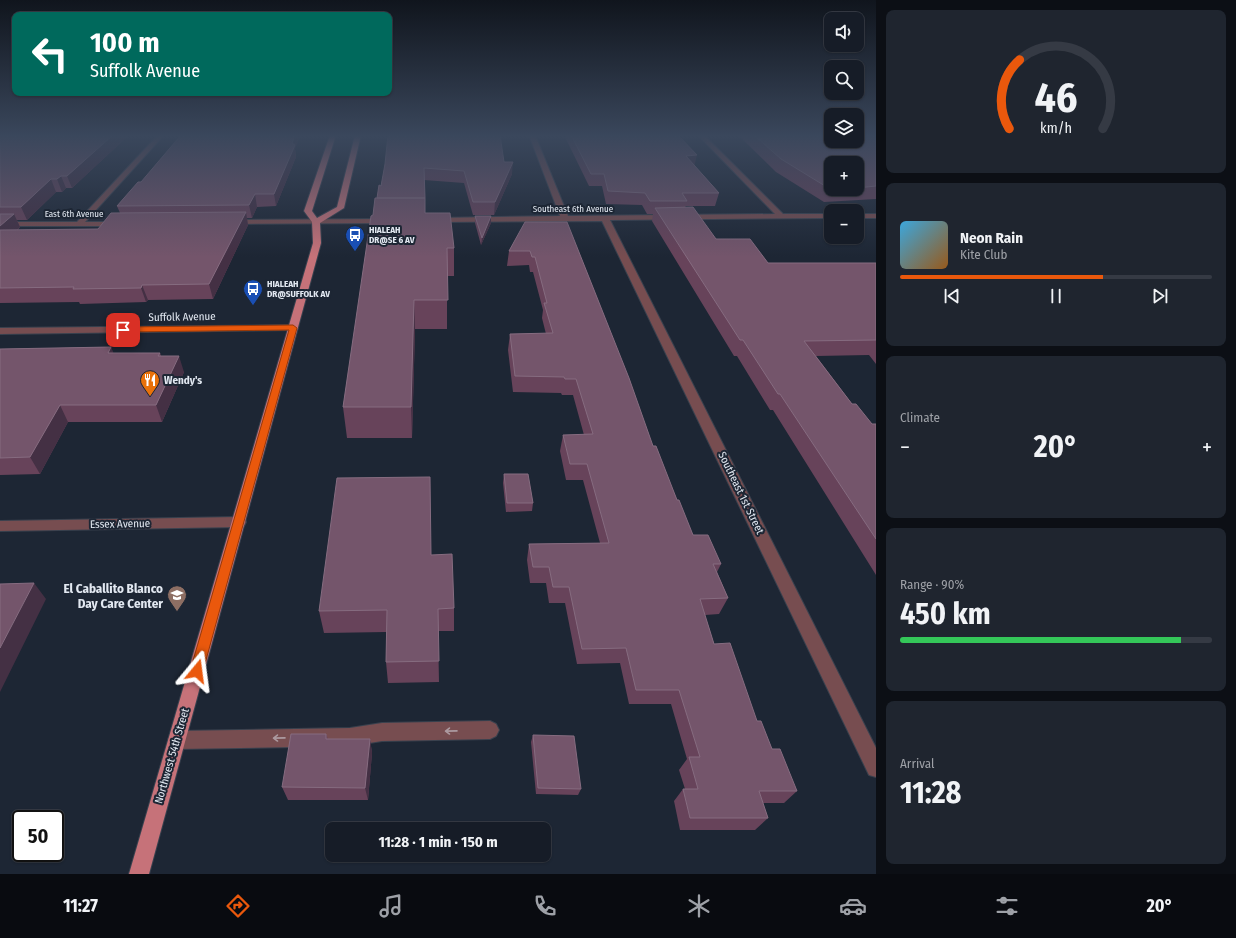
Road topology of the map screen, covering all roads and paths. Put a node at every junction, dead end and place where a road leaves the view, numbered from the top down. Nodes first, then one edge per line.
1 (124, 176) edge
2 (320, 176) edge
3 (348, 176) edge
4 (548, 176) edge
5 (742, 176) edge
6 (824, 216) edge
7 (864, 216) edge
8 (876, 216) edge
9 (782, 217) junction
10 (606, 218) junction
11 (565, 219) junction
12 (430, 220) edge
13 (392, 221) edge
14 (225, 222) edge
15 (316, 222) junction
16 (0, 224) edge
17 (79, 224) junction
18 (125, 224) edge
19 (293, 328) junction
20 (0, 331) edge
21 (239, 522) junction
22 (0, 526) edge
23 (490, 730) dead end
24 (177, 740) junction
25 (876, 768) edge
26 (139, 874) edge

1 - 17 street
2 - 15 main road, Northwest 54th Street
3 - 15 main road
4 - 11 street
5 - 9 street
6 - 9 street, Southeast 6th Avenue
7 - 8 street
9 - 10 street, Southeast 6th Avenue
10 - 11 street, Southeast 6th Avenue
10 - 25 street, Southeast 1st Street
11 - 12 street, Southeast 6th Avenue
13 - 15 street
14 - 15 street
15 - 19 main road, Northwest 54th Street
16 - 17 street, East 6th Avenue
17 - 18 street, East 6th Avenue
19 - 20 street, Suffolk Avenue
19 - 21 main road, Northwest 54th Street
21 - 22 street, Essex Avenue
21 - 24 main road, Northwest 54th Street
23 -> 24 street
24 - 26 main road, Northwest 54th Street

